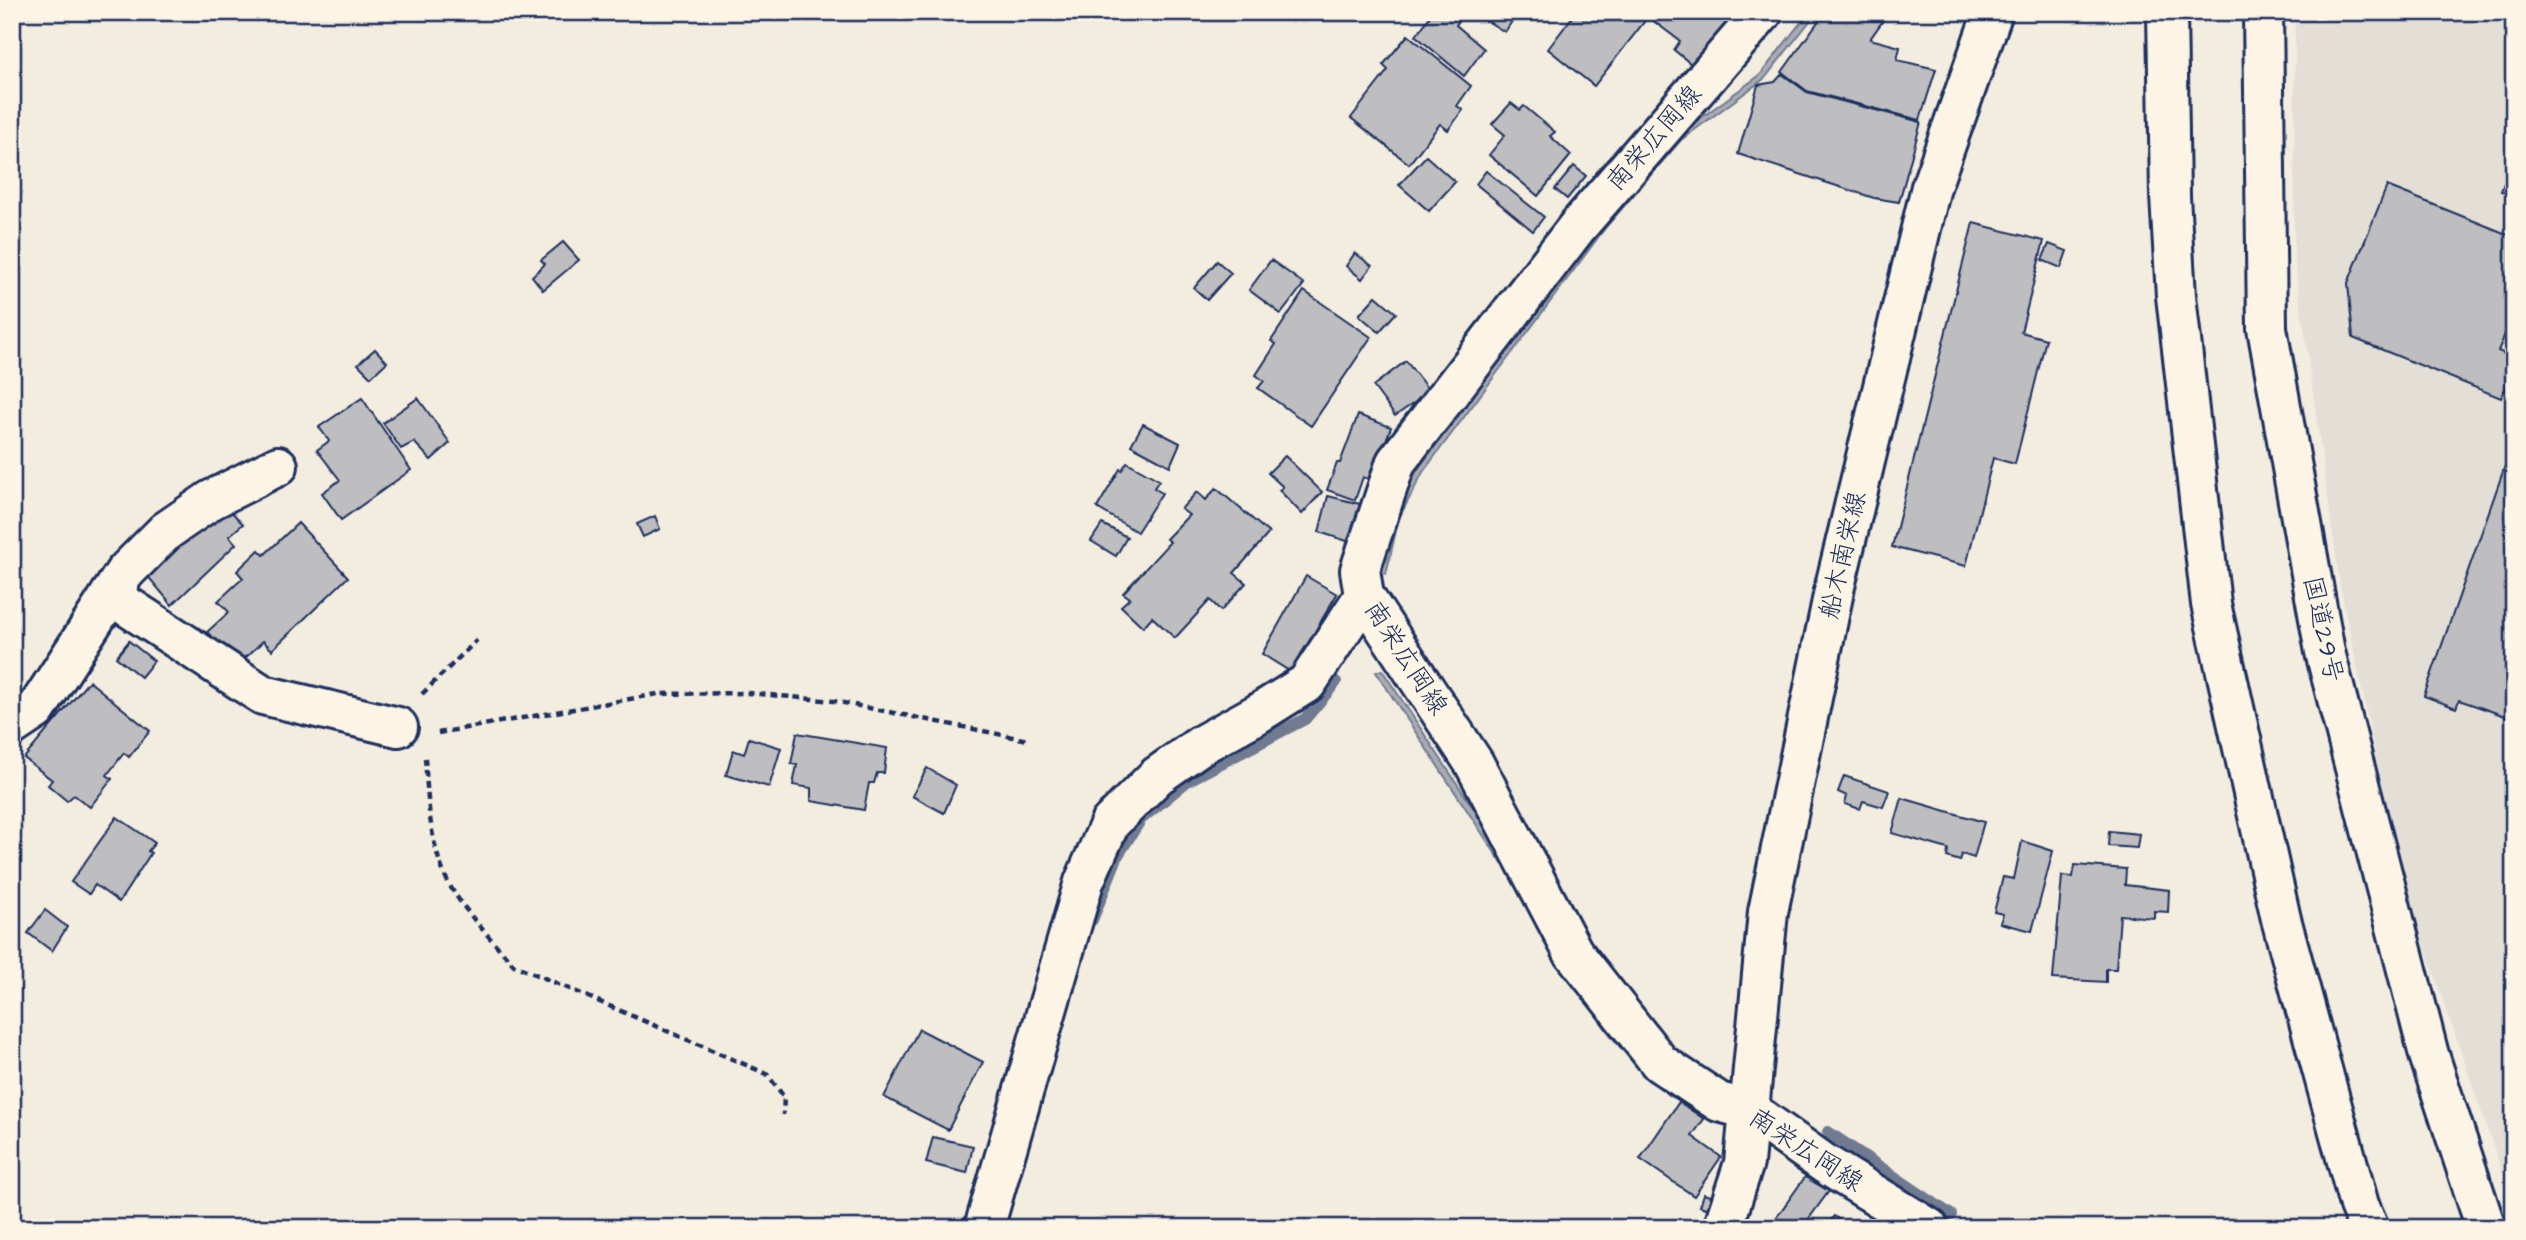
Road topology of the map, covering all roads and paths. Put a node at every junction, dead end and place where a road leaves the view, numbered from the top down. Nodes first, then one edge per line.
1 (1763, 12) edge
2 (1993, 12) edge
3 (2167, 12) edge
4 (2263, 12) edge
5 (278, 466) dead end
6 (110, 595) junction
7 (1364, 596) junction
8 (477, 640) dead end
9 (12, 726) edge
10 (410, 731) junction
11 (1028, 740) dead end
12 (1749, 1110) junction
13 (783, 1115) dead end
14 (984, 1228) edge
15 (1723, 1228) edge
16 (1930, 1228) edge
17 (2369, 1228) edge
18 (2486, 1228) edge

1 - 7 main road, 南栄広岡線
2 - 12 main road, 船木南栄線
3 - 17 main road
4 - 18 main road, 国道29号
5 - 6 main road
6 - 9 main road
6 - 10 main road
7 - 12 main road, 南栄広岡線
7 - 14 main road
8 - 10 path
10 - 11 path
10 - 13 path
12 - 15 main road, 船木南栄線
12 - 16 main road, 南栄広岡線

